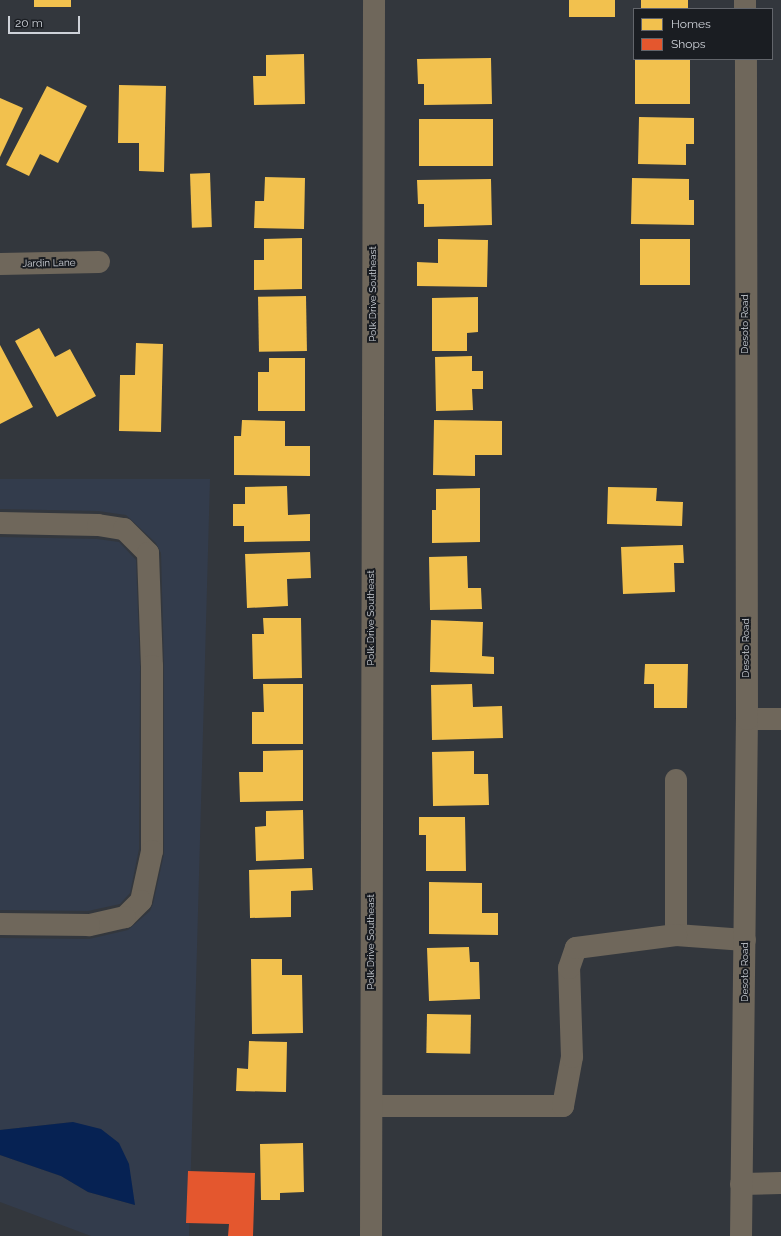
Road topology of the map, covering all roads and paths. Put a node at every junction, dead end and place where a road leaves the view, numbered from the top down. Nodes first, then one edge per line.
1 (374, 0) edge
2 (746, 60) edge
3 (99, 262) dead end
4 (0, 264) edge
5 (0, 523) edge
6 (747, 719) junction
7 (781, 719) edge
8 (676, 780) dead end
9 (0, 924) edge
10 (676, 935) junction
11 (745, 940) junction
12 (372, 1106) junction
13 (781, 1183) edge
14 (741, 1184) junction
15 (371, 1236) edge
16 (741, 1236) edge

1 - 12 street, Polk Drive Southeast
2 - 6 street, Desoto Road
3 - 4 street, Jardin Lane
5 - 9 street
6 - 7 street
6 - 11 street, Desoto Road
8 - 10 street
10 - 11 street
10 - 12 street
11 - 14 street, Desoto Road
12 - 15 street, Polk Drive Southeast
13 - 14 street
14 - 16 street, Desoto Road

